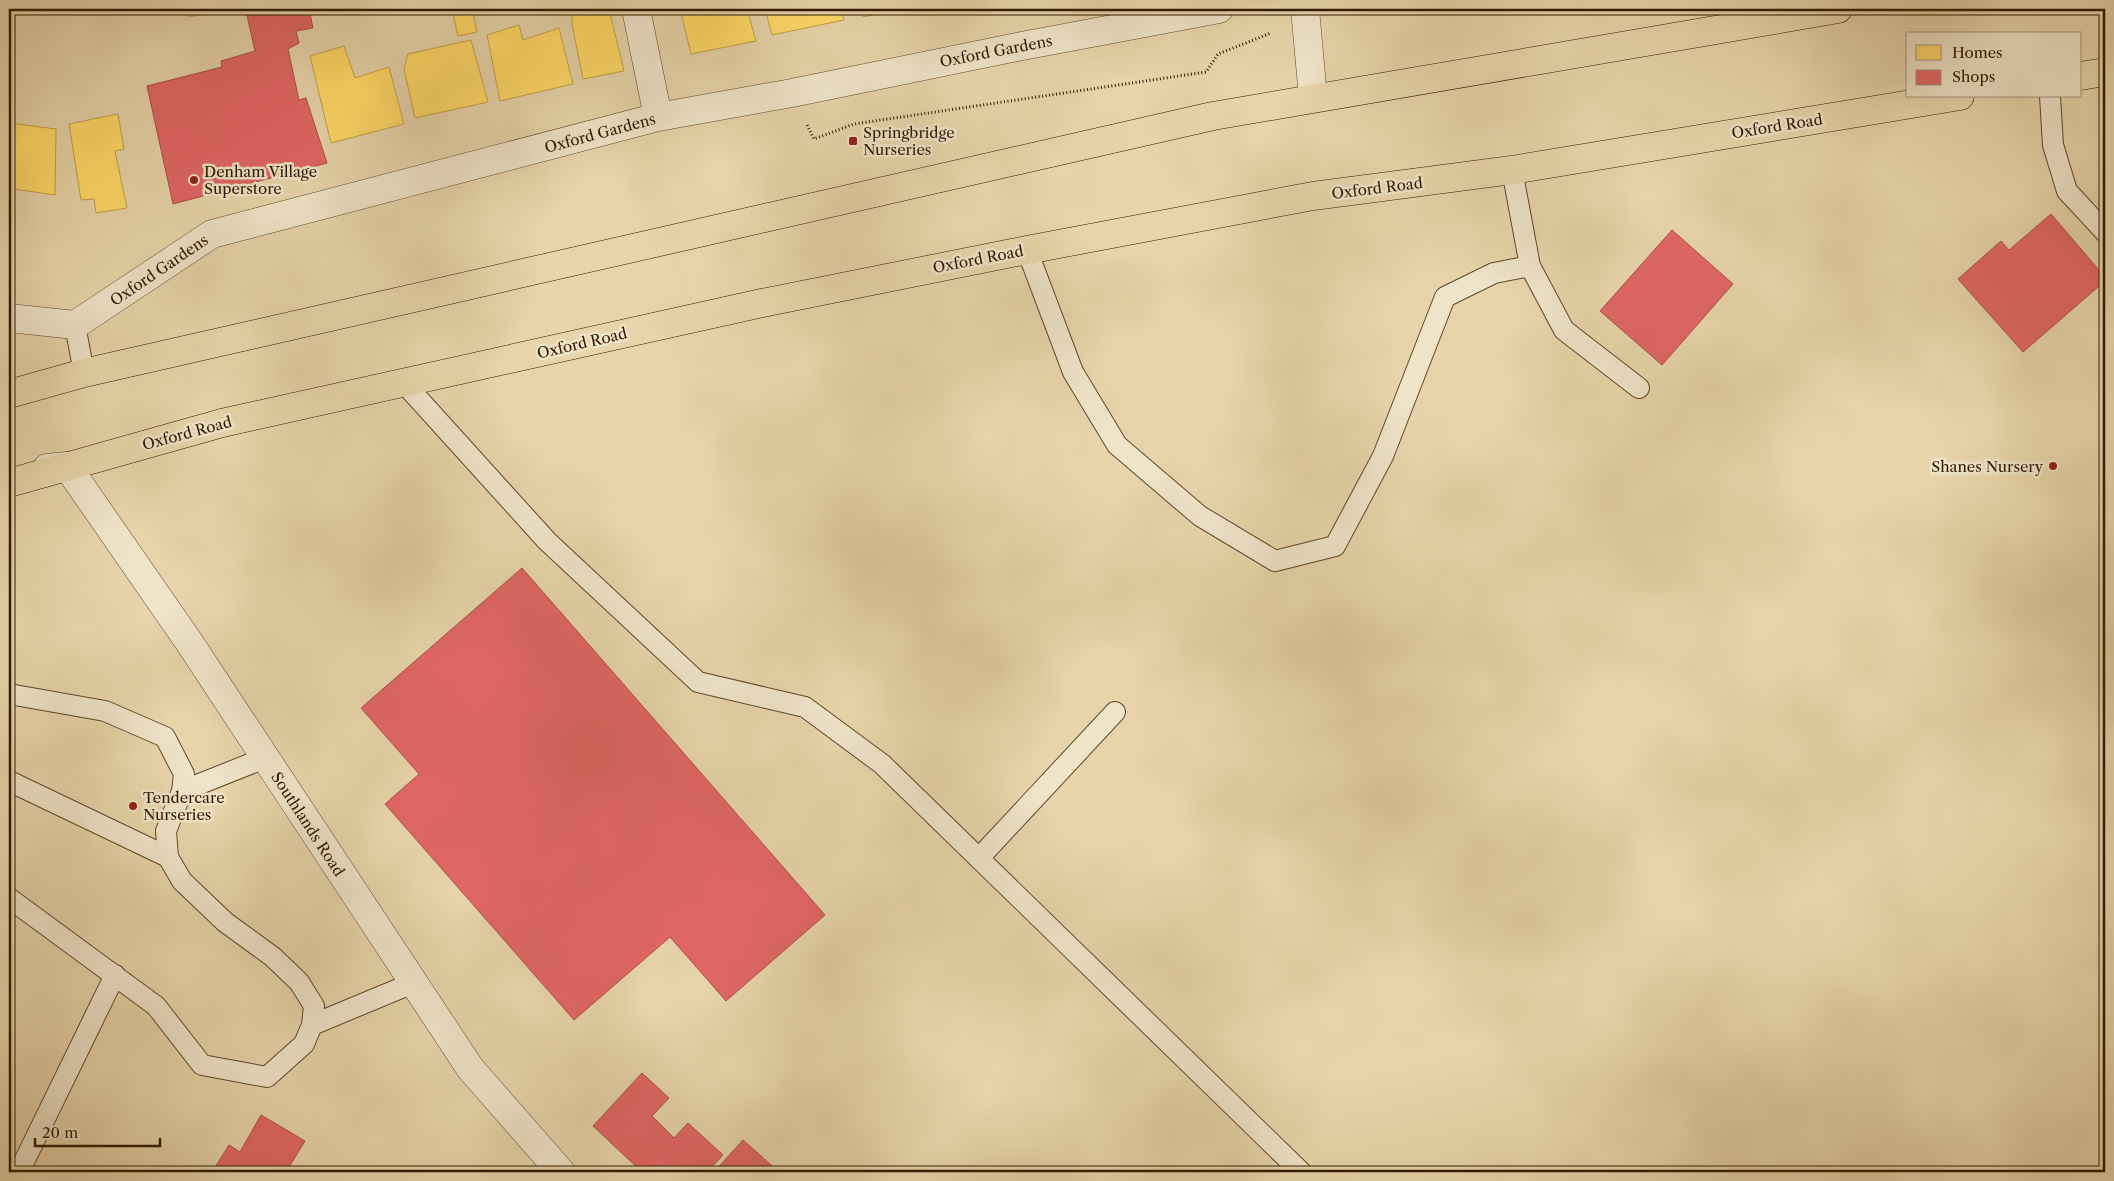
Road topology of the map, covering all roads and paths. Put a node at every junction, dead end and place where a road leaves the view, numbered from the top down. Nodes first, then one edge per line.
1 (636, 9) edge
2 (1219, 9) edge
3 (1305, 9) edge
4 (1838, 9) edge
5 (1277, 30) dead end
6 (2105, 72) edge
7 (2082, 76) edge
8 (792, 93) junction
9 (1313, 97) junction
10 (1948, 98) edge
11 (2050, 98) edge
12 (658, 117) junction
13 (1512, 170) junction
14 (2105, 232) edge
15 (1027, 250) junction
16 (1530, 266) junction
17 (9, 318) edge
18 (75, 325) junction
19 (84, 373) junction
20 (404, 383) junction
21 (1639, 388) dead end
22 (9, 394) edge
23 (67, 466) junction
24 (9, 472) edge
25 (9, 483) edge
26 (9, 694) edge
27 (1116, 712) dead end
28 (264, 758) junction
29 (9, 780) edge
30 (182, 791) junction
31 (168, 857) junction
32 (979, 858) junction
33 (9, 898) edge
34 (115, 975) junction
35 (413, 983) junction
36 (312, 1025) junction
37 (19, 1172) edge
38 (561, 1172) edge
39 (1301, 1172) edge

1 - 12 street
2 - 8 street, Oxford Gardens
3 - 9 street
4 - 9 highway
5 - 8 path
6 - 7 highway
8 - 12 street, Oxford Gardens
9 - 19 highway
10 - 13 highway, Oxford Road
11 - 14 lane
12 - 18 street, Oxford Gardens
13 - 15 highway, Oxford Road
13 - 16 lane
15 - 16 lane
15 - 20 highway, Oxford Road
16 - 21 lane
17 - 18 street
18 - 19 lane
19 - 22 highway
20 - 23 highway, Oxford Road
20 - 32 lane
23 - 24 street
23 - 25 highway, Oxford Road
23 - 28 street, Southlands Road
26 - 30 lane
27 - 32 lane
28 - 30 lane
28 - 35 street, Southlands Road
29 - 31 lane
30 - 31 lane
31 - 36 lane
32 - 39 lane
33 - 34 lane
34 - 36 lane
34 - 37 lane
35 - 36 lane
35 - 38 street, Southlands Road

